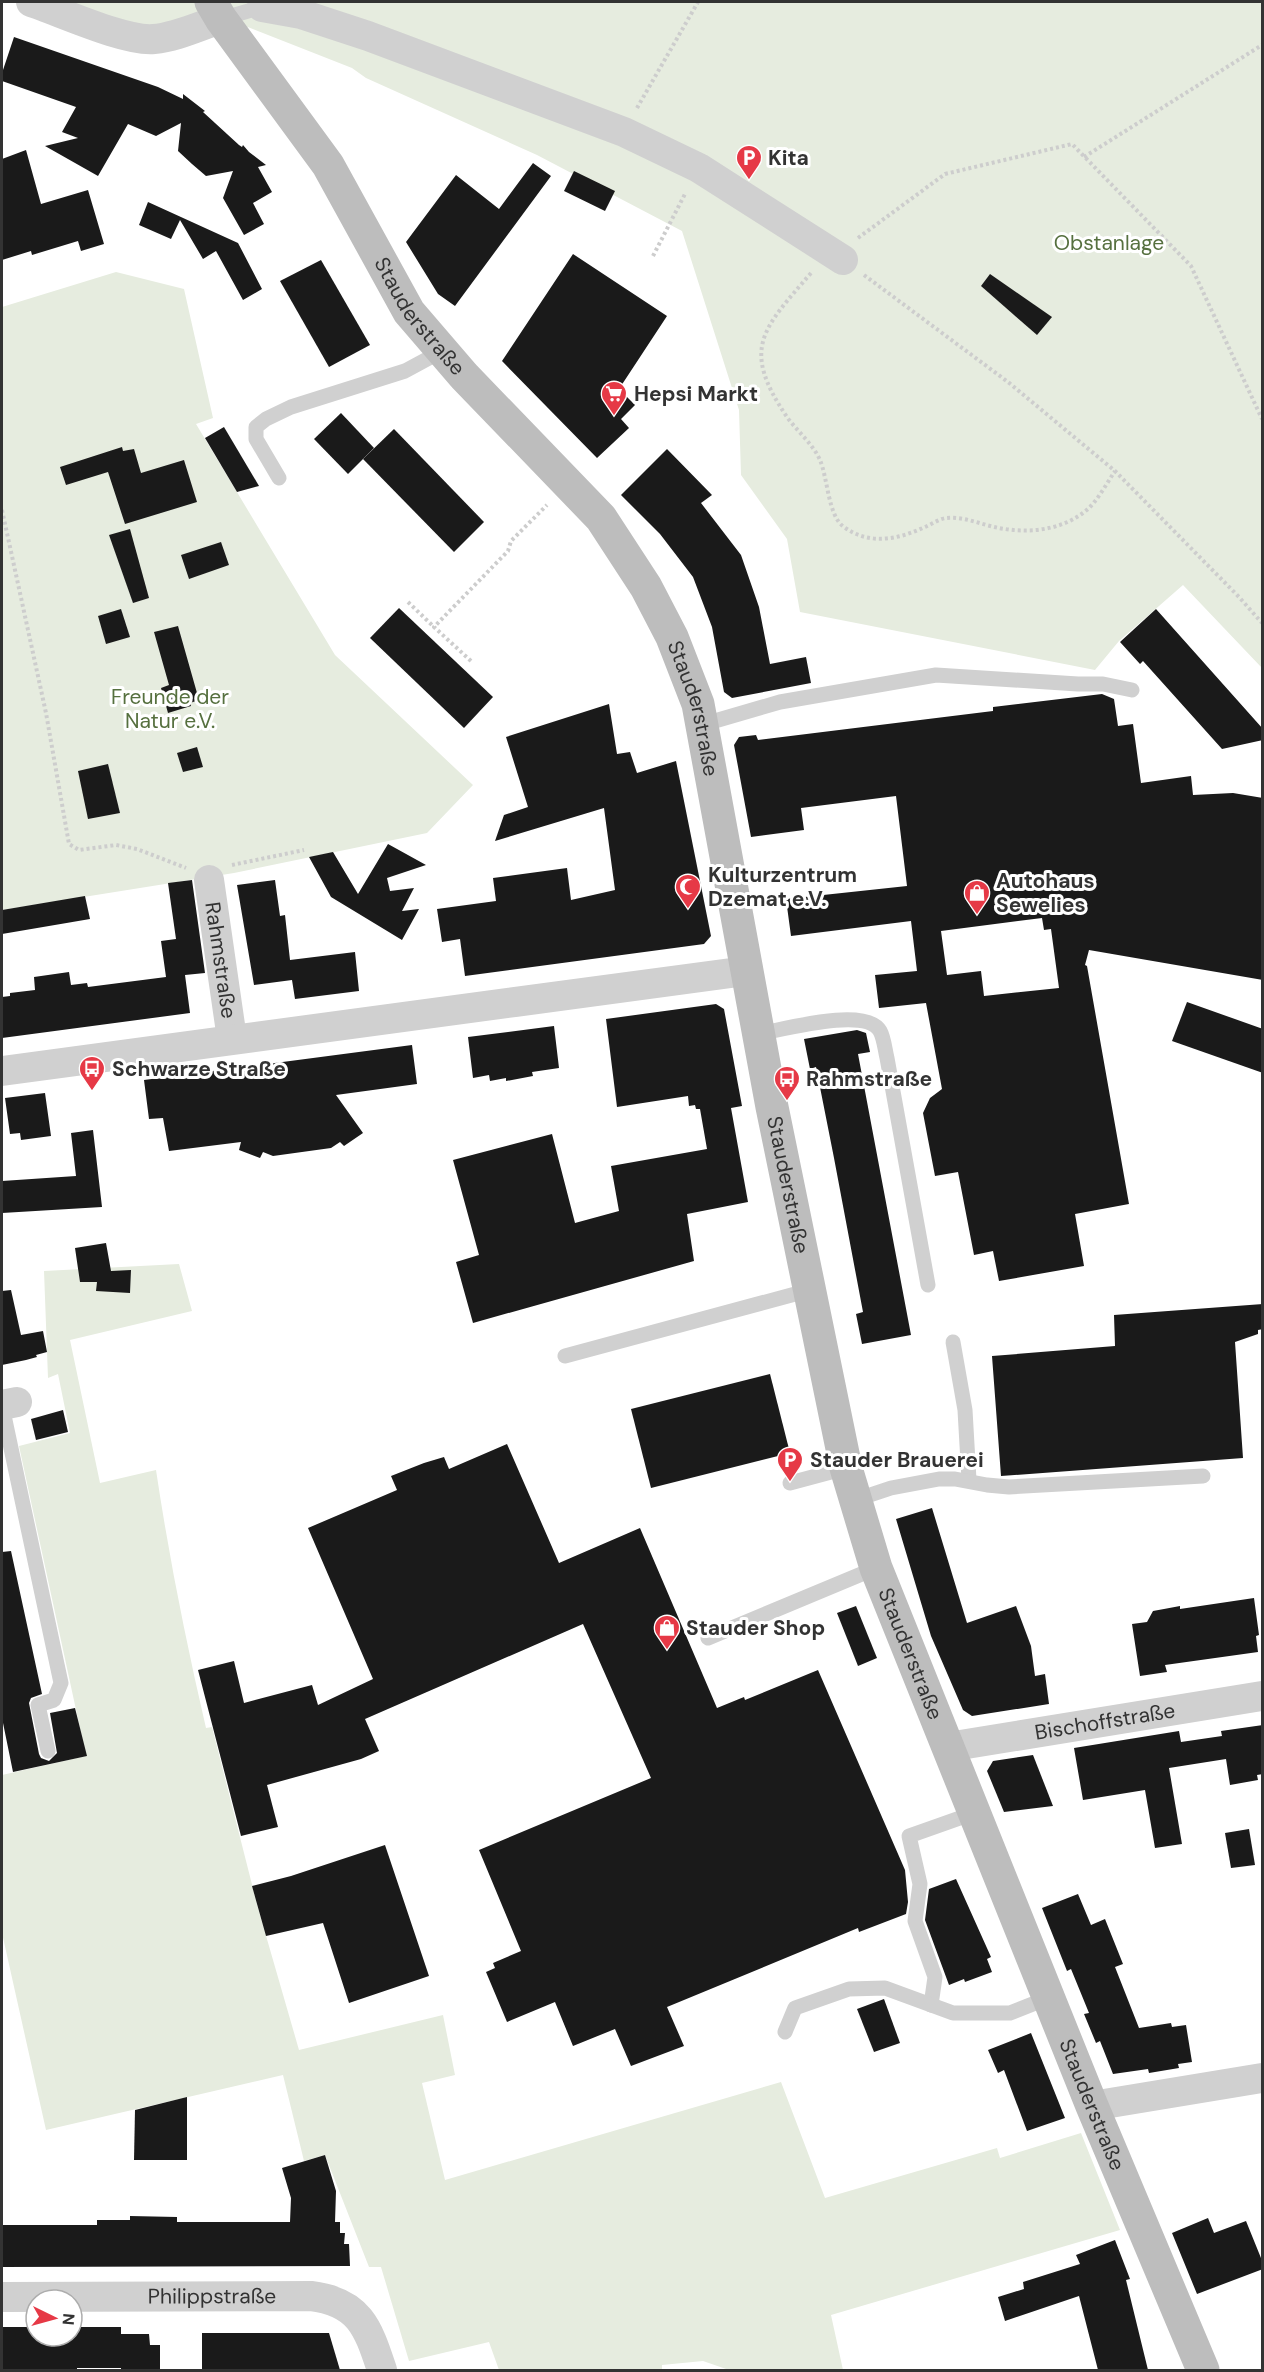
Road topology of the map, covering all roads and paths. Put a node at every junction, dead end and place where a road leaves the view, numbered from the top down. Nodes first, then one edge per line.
1 (31, 2) edge
2 (698, 2) edge
3 (262, 7) joint
4 (216, 10) edge
5 (1263, 45) edge
6 (624, 132) junction
7 (1084, 157) junction
8 (671, 219) dead end
9 (653, 256) dead end
10 (839, 257) junction
11 (442, 351) junction
12 (1263, 419) edge
13 (1115, 471) junction
14 (279, 478) dead end
15 (569, 483) junction
16 (2, 510) edge
17 (408, 602) dead end
18 (1263, 623) edge
19 (434, 627) junction
20 (471, 662) dead end
21 (1132, 690) dead end
22 (701, 724) junction
23 (304, 850) dead end
24 (209, 872) junction
25 (746, 971) junction
26 (758, 1034) junction
27 (232, 1040) junction
28 (2, 1071) edge
29 (928, 1286) dead end
30 (810, 1290) junction
31 (953, 1341) dead end
32 (565, 1356) dead end
33 (7, 1404) edge
34 (846, 1468) junction
35 (1203, 1476) dead end
36 (969, 1480) junction
37 (790, 1483) dead end
38 (855, 1500) junction
39 (876, 1568) junction
40 (708, 1638) dead end
41 (1263, 1696) edge
42 (948, 1747) junction
43 (48, 1751) dead end
44 (974, 1813) junction
45 (1048, 1998) junction
46 (931, 2005) junction
47 (785, 2032) dead end
48 (1263, 2079) edge
49 (1092, 2106) junction
50 (2, 2297) edge
51 (382, 2370) edge
52 (1203, 2370) edge

1 - 4 street
2 - 6 path
3 - 4 lane
3 - 6 street
4 - 11 main road, Stauderstraße
5 - 7 path
6 - 10 street
7 - 10 path
7 - 12 path
8 - 9 path
10 - 13 path
10 - 13 path
11 - 14 lane
11 - 15 main road, Stauderstraße
13 - 18 path
15 - 19 path
15 - 22 main road, Stauderstraße
16 - 24 path
17 - 19 path
19 - 20 path
21 - 22 lane
22 - 25 main road, Stauderstraße
23 - 24 path
24 - 27 street, Rahmstraße
25 - 26 main road, Stauderstraße
25 - 27 street, Rahmstraße
26 - 29 lane
26 - 30 main road, Stauderstraße
27 - 28 street, Rahmstraße
30 - 32 lane
30 - 34 main road, Stauderstraße
31 - 36 lane
33 - 43 lane
34 - 37 lane
34 - 38 main road, Stauderstraße
35 - 36 lane
36 - 38 lane
38 - 39 main road, Stauderstraße
39 - 40 lane
39 - 42 main road, Stauderstraße
41 - 42 street, Bischoffstraße
42 - 44 main road, Stauderstraße
44 - 45 main road, Stauderstraße
44 - 46 lane
45 - 46 lane
45 - 49 main road, Stauderstraße
46 - 47 lane
48 - 49 street
49 - 52 main road, Stauderstraße
50 - 51 street, Philippstraße

